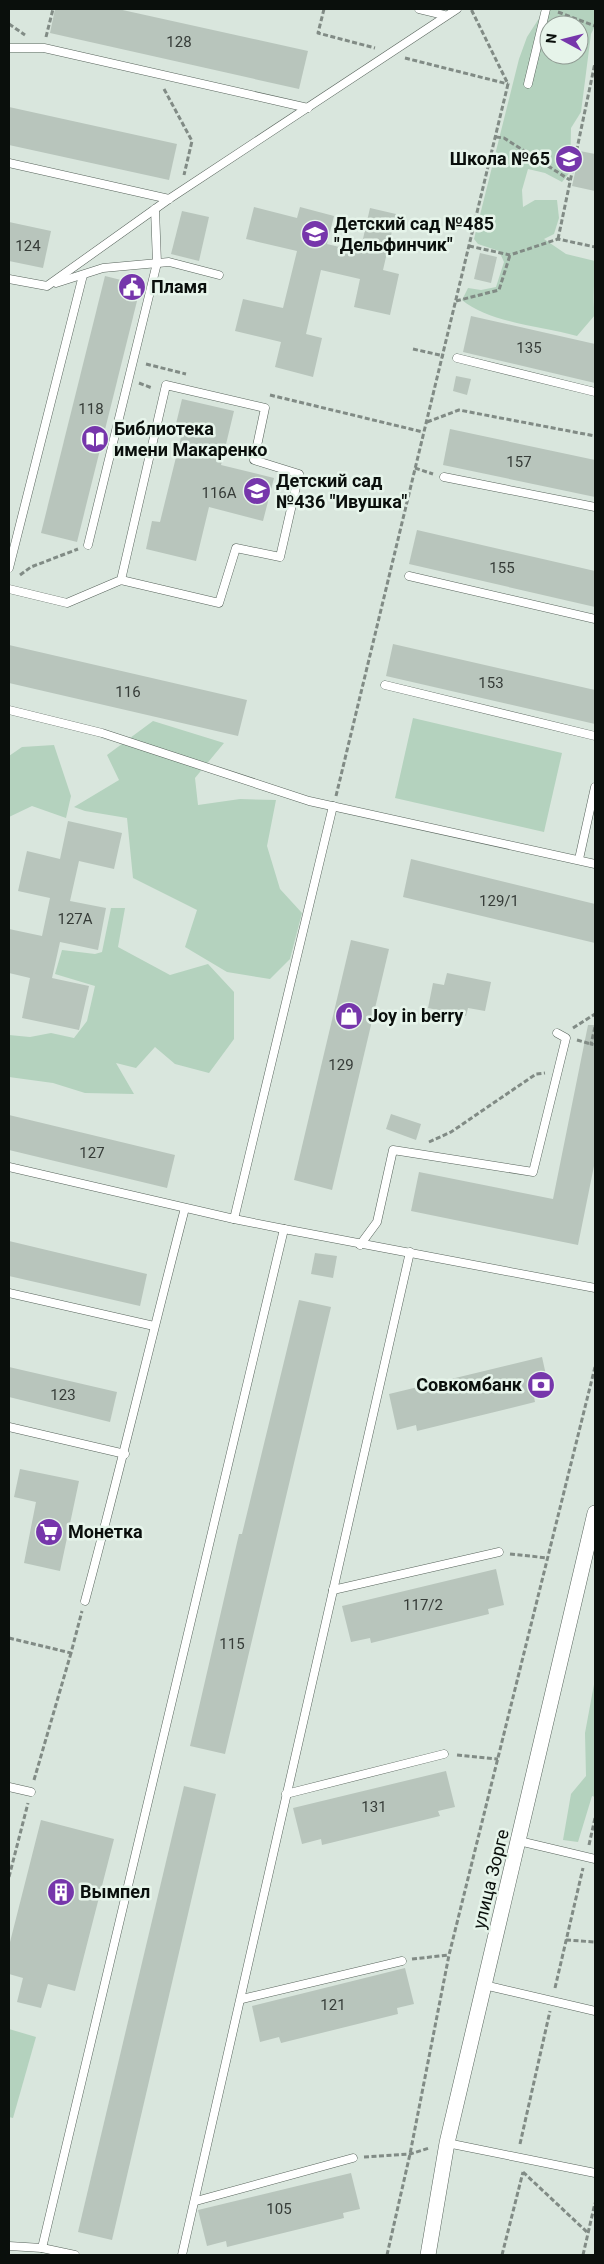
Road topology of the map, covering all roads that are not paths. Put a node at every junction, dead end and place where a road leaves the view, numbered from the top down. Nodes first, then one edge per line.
1 (418, 9) edge
2 (457, 9) edge
3 (550, 10) edge
4 (444, 15) junction
5 (9, 48) edge
6 (528, 84) dead end
7 (308, 108) junction
8 (9, 162) edge
9 (170, 199) junction
10 (154, 209) junction
11 (157, 263) junction
12 (83, 275) junction
13 (220, 275) dead end
14 (9, 278) edge
15 (47, 286) junction
16 (457, 358) road end
17 (595, 392) edge
18 (444, 477) road end
19 (595, 507) edge
20 (88, 545) road end
21 (9, 568) edge
22 (409, 576) dead end
23 (121, 580) junction
24 (9, 589) edge
25 (595, 619) edge
26 (385, 685) dead end
27 (9, 710) edge
28 (595, 736) edge
29 (595, 787) edge
30 (333, 806) junction
31 (579, 859) junction
32 (595, 864) edge
33 (557, 1033) dead end
34 (9, 1167) edge
35 (185, 1208) junction
36 (234, 1219) junction
37 (284, 1229) junction
38 (360, 1245) junction
39 (410, 1252) junction
40 (595, 1288) edge
41 (9, 1293) edge
42 (154, 1326) junction
43 (9, 1426) edge
44 (125, 1454) junction
45 (595, 1513) edge
46 (499, 1552) road end
47 (333, 1590) junction
48 (85, 1601) road end
49 (444, 1754) road end
50 (9, 1787) edge
51 (31, 1792) road end
52 (286, 1794) junction
53 (519, 1841) junction
54 (595, 1859) edge
55 (402, 1961) road end
56 (484, 1985) junction
57 (242, 1999) junction
58 (595, 2011) edge
59 (447, 2143) junction
60 (353, 2158) road end
61 (595, 2173) edge
62 (196, 2201) junction
63 (9, 2246) edge
64 (42, 2248) junction
65 (75, 2255) edge
66 (182, 2255) edge
67 (428, 2255) edge

1 - 4 lane
2 - 4 lane
3 - 6 lane
4 - 7 lane
5 - 7 lane
7 - 9 lane
8 - 9 lane
9 - 10 lane
10 - 11 lane
10 - 15 lane
11 - 12 lane
11 - 13 lane
11 - 20 lane
12 - 15 lane
12 - 21 lane
14 - 15 lane
16 - 17 lane
18 - 19 lane
22 - 25 lane
23 - 23 lane
23 - 24 lane
26 - 28 lane
27 - 30 lane
29 - 31 lane
30 - 31 lane
30 - 36 lane
31 - 32 lane
33 - 38 lane
34 - 35 lane
35 - 36 lane
35 - 42 lane
36 - 37 lane
37 - 38 lane
37 - 64 lane
38 - 39 lane
39 - 40 lane
39 - 47 lane
41 - 42 lane
42 - 44 lane
43 - 44 lane
44 - 48 lane
45 - 53 street, улица Зорге
46 - 47 lane
47 - 52 lane
49 - 52 lane
50 - 51 lane
52 - 57 lane
53 - 54 lane
53 - 56 street, улица Зорге
55 - 57 lane
56 - 58 lane
56 - 59 street, улица Зорге
57 - 62 lane
59 - 61 lane
59 - 67 street, улица Зорге
60 - 62 lane
62 - 66 lane
63 - 64 lane
64 - 65 lane

